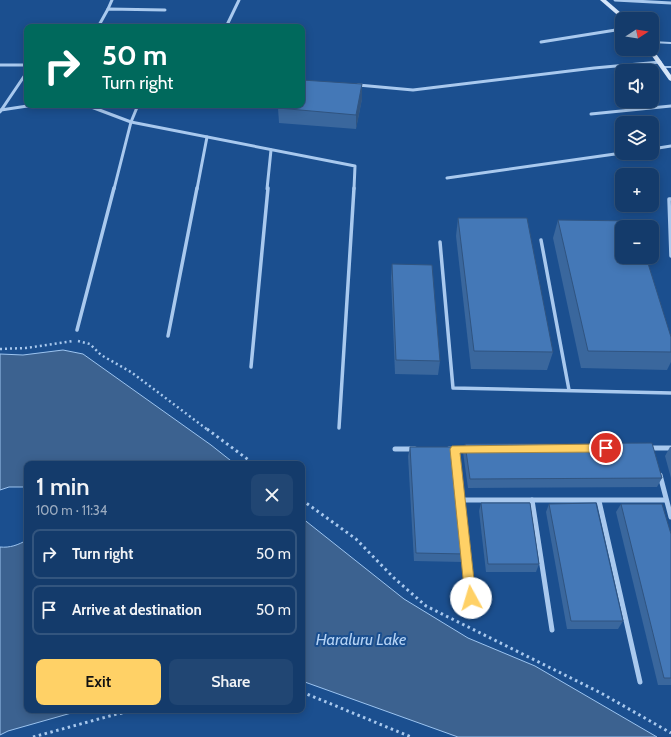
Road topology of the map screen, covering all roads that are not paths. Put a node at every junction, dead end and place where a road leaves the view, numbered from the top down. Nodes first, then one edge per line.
1 (112, 0) edge
2 (239, 0) edge
3 (603, 0) edge
4 (615, 0) edge
5 (671, 3) edge
6 (108, 9) junction
7 (165, 10) dead end
8 (617, 12) edge
9 (100, 24) edge
10 (227, 24) edge
11 (615, 30) edge
12 (541, 42) dead end
13 (659, 43) edge
14 (670, 44) edge
15 (655, 56) edge
16 (0, 65) edge
17 (24, 65) edge
18 (661, 65) junction
19 (671, 67) edge
20 (24, 76) edge
21 (671, 79) edge
22 (350, 84) edge
23 (671, 106) edge
24 (24, 107) edge
25 (94, 108) edge
26 (137, 108) edge
27 (1, 111) edge
28 (591, 114) dead end
29 (131, 122) junction
30 (207, 138) junction
31 (671, 146) edge
32 (659, 147) edge
33 (271, 150) junction
34 (615, 154) edge
35 (447, 178) dead end
36 (671, 199) edge
37 (540, 240) dead end
38 (440, 242) dead end
39 (671, 256) edge
40 (77, 330) dead end
41 (168, 336) dead end
42 (251, 367) dead end
43 (569, 390) junction
44 (671, 393) edge
45 (340, 428) dead end
46 (644, 448) edge
47 (652, 448) junction
48 (671, 448) edge
49 (395, 449) dead end
50 (418, 449) edge
51 (440, 449) edge
52 (455, 449) junction
53 (471, 449) edge
54 (654, 456) edge
55 (658, 470) edge
56 (460, 500) junction
57 (532, 500) junction
58 (666, 500) junction
59 (599, 501) junction
60 (671, 517) edge
61 (471, 598) dead end
62 (552, 630) dead end
63 (640, 682) dead end

1 - 6 street
2 - 10 street
3 - 8 street
4 - 5 street
6 - 7 street
6 - 9 street
11 - 12 street
13 - 14 lane
15 - 18 street
16 - 17 street
18 - 19 lane
18 - 21 street
18 - 22 street
20 - 27 street
23 - 28 street
24 - 27 street
25 - 29 street
26 - 29 street
29 - 30 street
29 - 40 street
30 - 33 street
30 - 41 street
31 - 32 street
33 - 42 street
33 - 45 street
34 - 35 street
36 - 39 street
37 - 43 street
38 - 43 street
43 - 44 street
46 - 47 street
47 - 48 street
47 - 54 street
49 - 50 street
51 - 52 street
52 - 53 street
52 - 56 street
55 - 58 street
56 - 57 street
56 - 61 street
57 - 59 street
57 - 62 street
58 - 59 street
58 - 60 street
59 - 63 street

